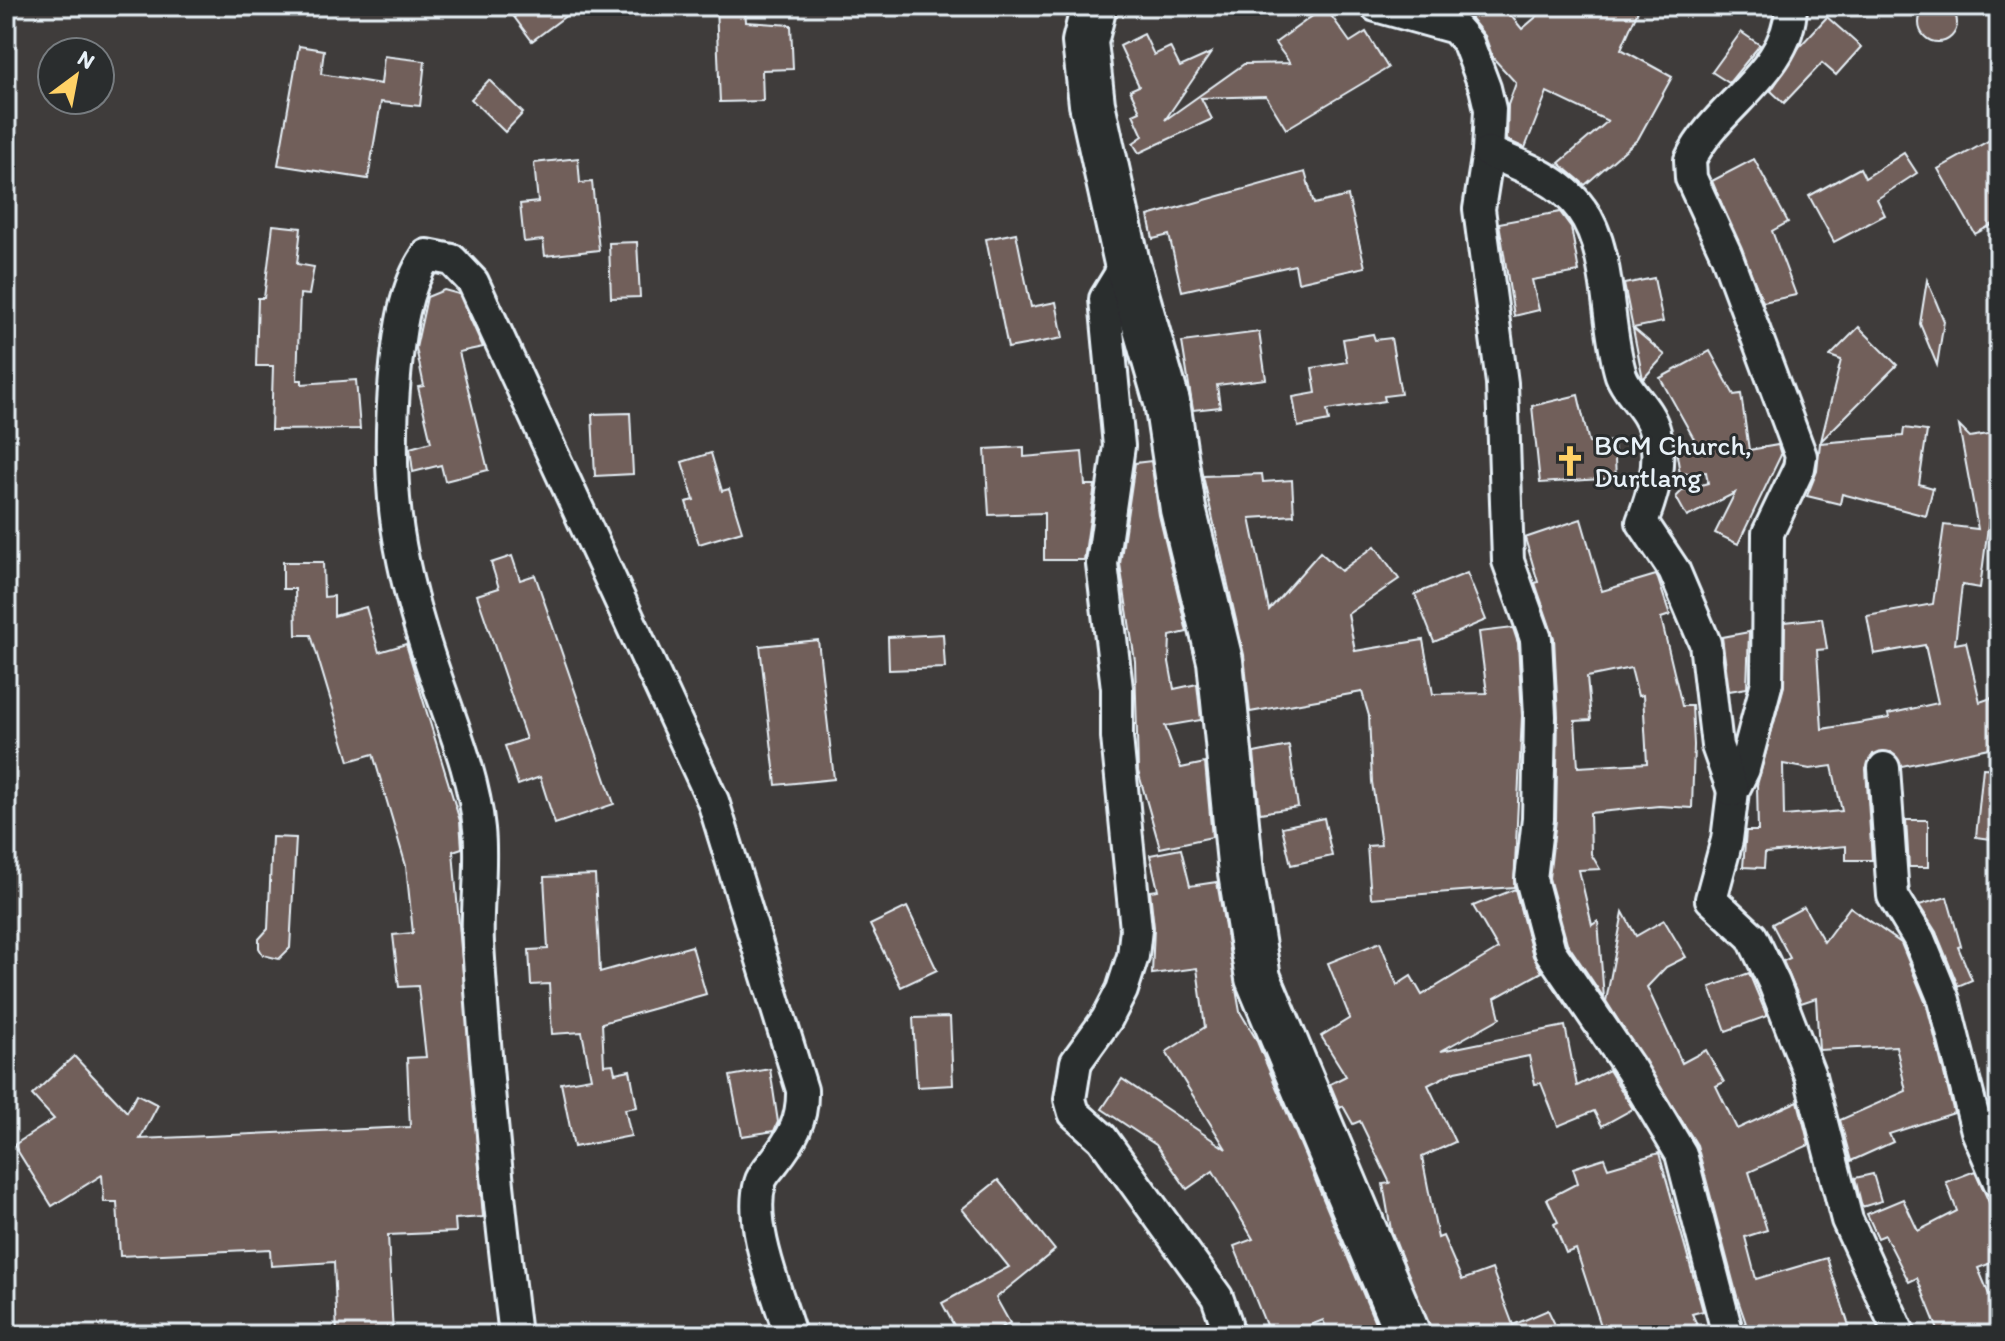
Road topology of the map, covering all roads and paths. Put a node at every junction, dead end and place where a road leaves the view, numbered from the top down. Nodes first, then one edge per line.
1 (1094, 6) edge
2 (1376, 6) edge
3 (1791, 6) edge
4 (1488, 152) junction
5 (1127, 263) junction
6 (1884, 768) dead end
7 (1733, 791) junction
8 (1999, 1182) edge
9 (515, 1335) edge
10 (790, 1335) edge
11 (1225, 1335) edge
12 (1408, 1335) edge
13 (1728, 1335) edge
14 (1900, 1335) edge

1 - 5 highway
2 - 4 street
3 - 7 street
4 - 7 street
4 - 13 street
5 - 11 street
5 - 12 highway
6 - 8 street
7 - 14 street
9 - 10 street

